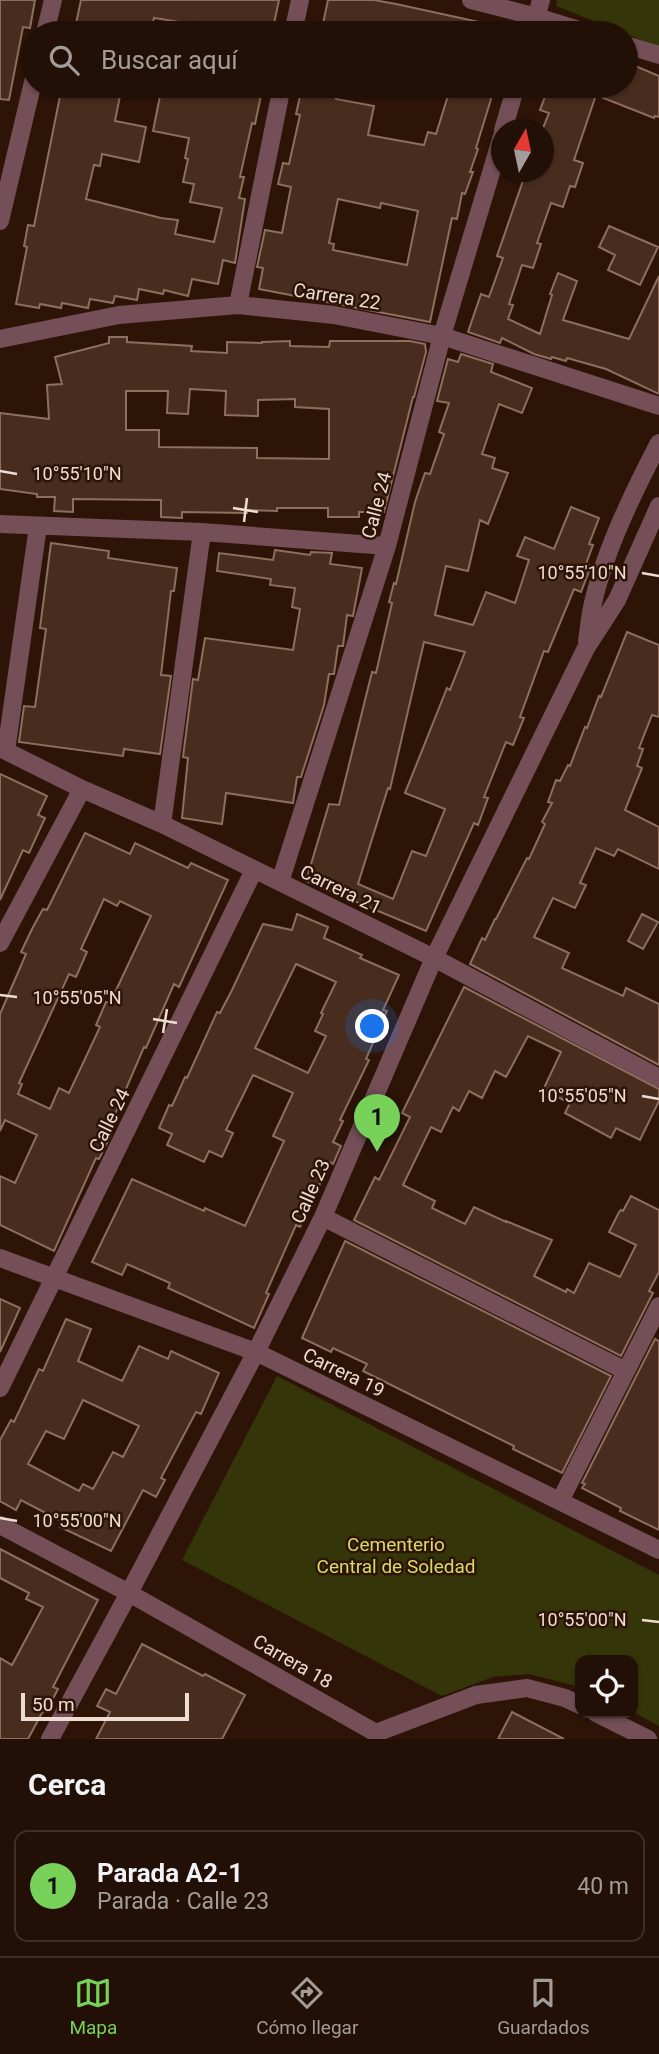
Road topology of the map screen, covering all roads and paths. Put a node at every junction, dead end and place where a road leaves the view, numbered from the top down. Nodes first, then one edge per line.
1 (53, 0) edge
2 (300, 0) edge
3 (471, 0) edge
4 (537, 17) edge
5 (48, 21) edge
6 (296, 21) edge
7 (638, 49) edge
8 (659, 55) edge
9 (29, 98) edge
10 (280, 98) edge
11 (512, 98) edge
12 (506, 119) edge
13 (491, 173) edge
14 (0, 221) edge
15 (238, 304) junction
16 (442, 336) junction
17 (0, 339) edge
18 (659, 406) edge
19 (659, 443) edge
20 (659, 506) edge
21 (0, 524) edge
22 (38, 526) junction
23 (202, 532) junction
24 (387, 546) junction
25 (586, 648) junction
26 (3, 750) edge
27 (82, 789) junction
28 (162, 824) junction
29 (254, 870) junction
30 (280, 882) junction
31 (0, 943) edge
32 (434, 958) junction
33 (659, 1078) edge
34 (323, 1217) junction
35 (0, 1258) edge
36 (55, 1277) junction
37 (659, 1306) edge
38 (256, 1352) junction
39 (626, 1371) junction
40 (0, 1388) edge
41 (560, 1501) junction
42 (0, 1525) edge
43 (659, 1550) edge
44 (129, 1593) junction
45 (575, 1703) edge
46 (606, 1718) edge
47 (374, 1736) edge
48 (50, 1739) edge
49 (648, 1739) edge

1 - 5 street
2 - 6 street
3 - 4 street
7 - 8 street
9 - 14 street
10 - 15 street
11 - 12 street
13 - 16 street, Calle 24
15 - 16 street, Carrera 22
15 - 17 street, Carrera 22
16 - 18 street, Carrera 22
16 - 24 street, Calle 24
19 - 25 street, Calle 23
20 - 25 street, Calle 23
21 - 22 street
22 - 23 street
22 - 26 street
23 - 24 street
23 - 28 street
24 - 30 street, Calle 24
25 - 32 street, Calle 23
26 - 27 street, Carrera 21
27 - 28 street, Carrera 21
27 - 31 street
28 - 29 street, Carrera 21
29 - 30 street, Carrera 21
29 - 36 street, Calle 24
30 - 32 street, Carrera 21
32 - 33 street, Carrera 21
32 - 34 street, Calle 23
34 - 38 street, Calle 23
34 - 39 street
35 - 36 street, Carrera 19
36 - 38 street, Carrera 19
36 - 40 street, Calle 24
37 - 39 street
38 - 41 street, Carrera 19
38 - 44 street, Calle 23
39 - 41 street
41 - 43 street, Carrera 19
42 - 44 street, Carrera 18
44 - 47 street, Carrera 18
44 - 48 street, Calle 23
45 - 47 street, Carrera 18
46 - 49 street

